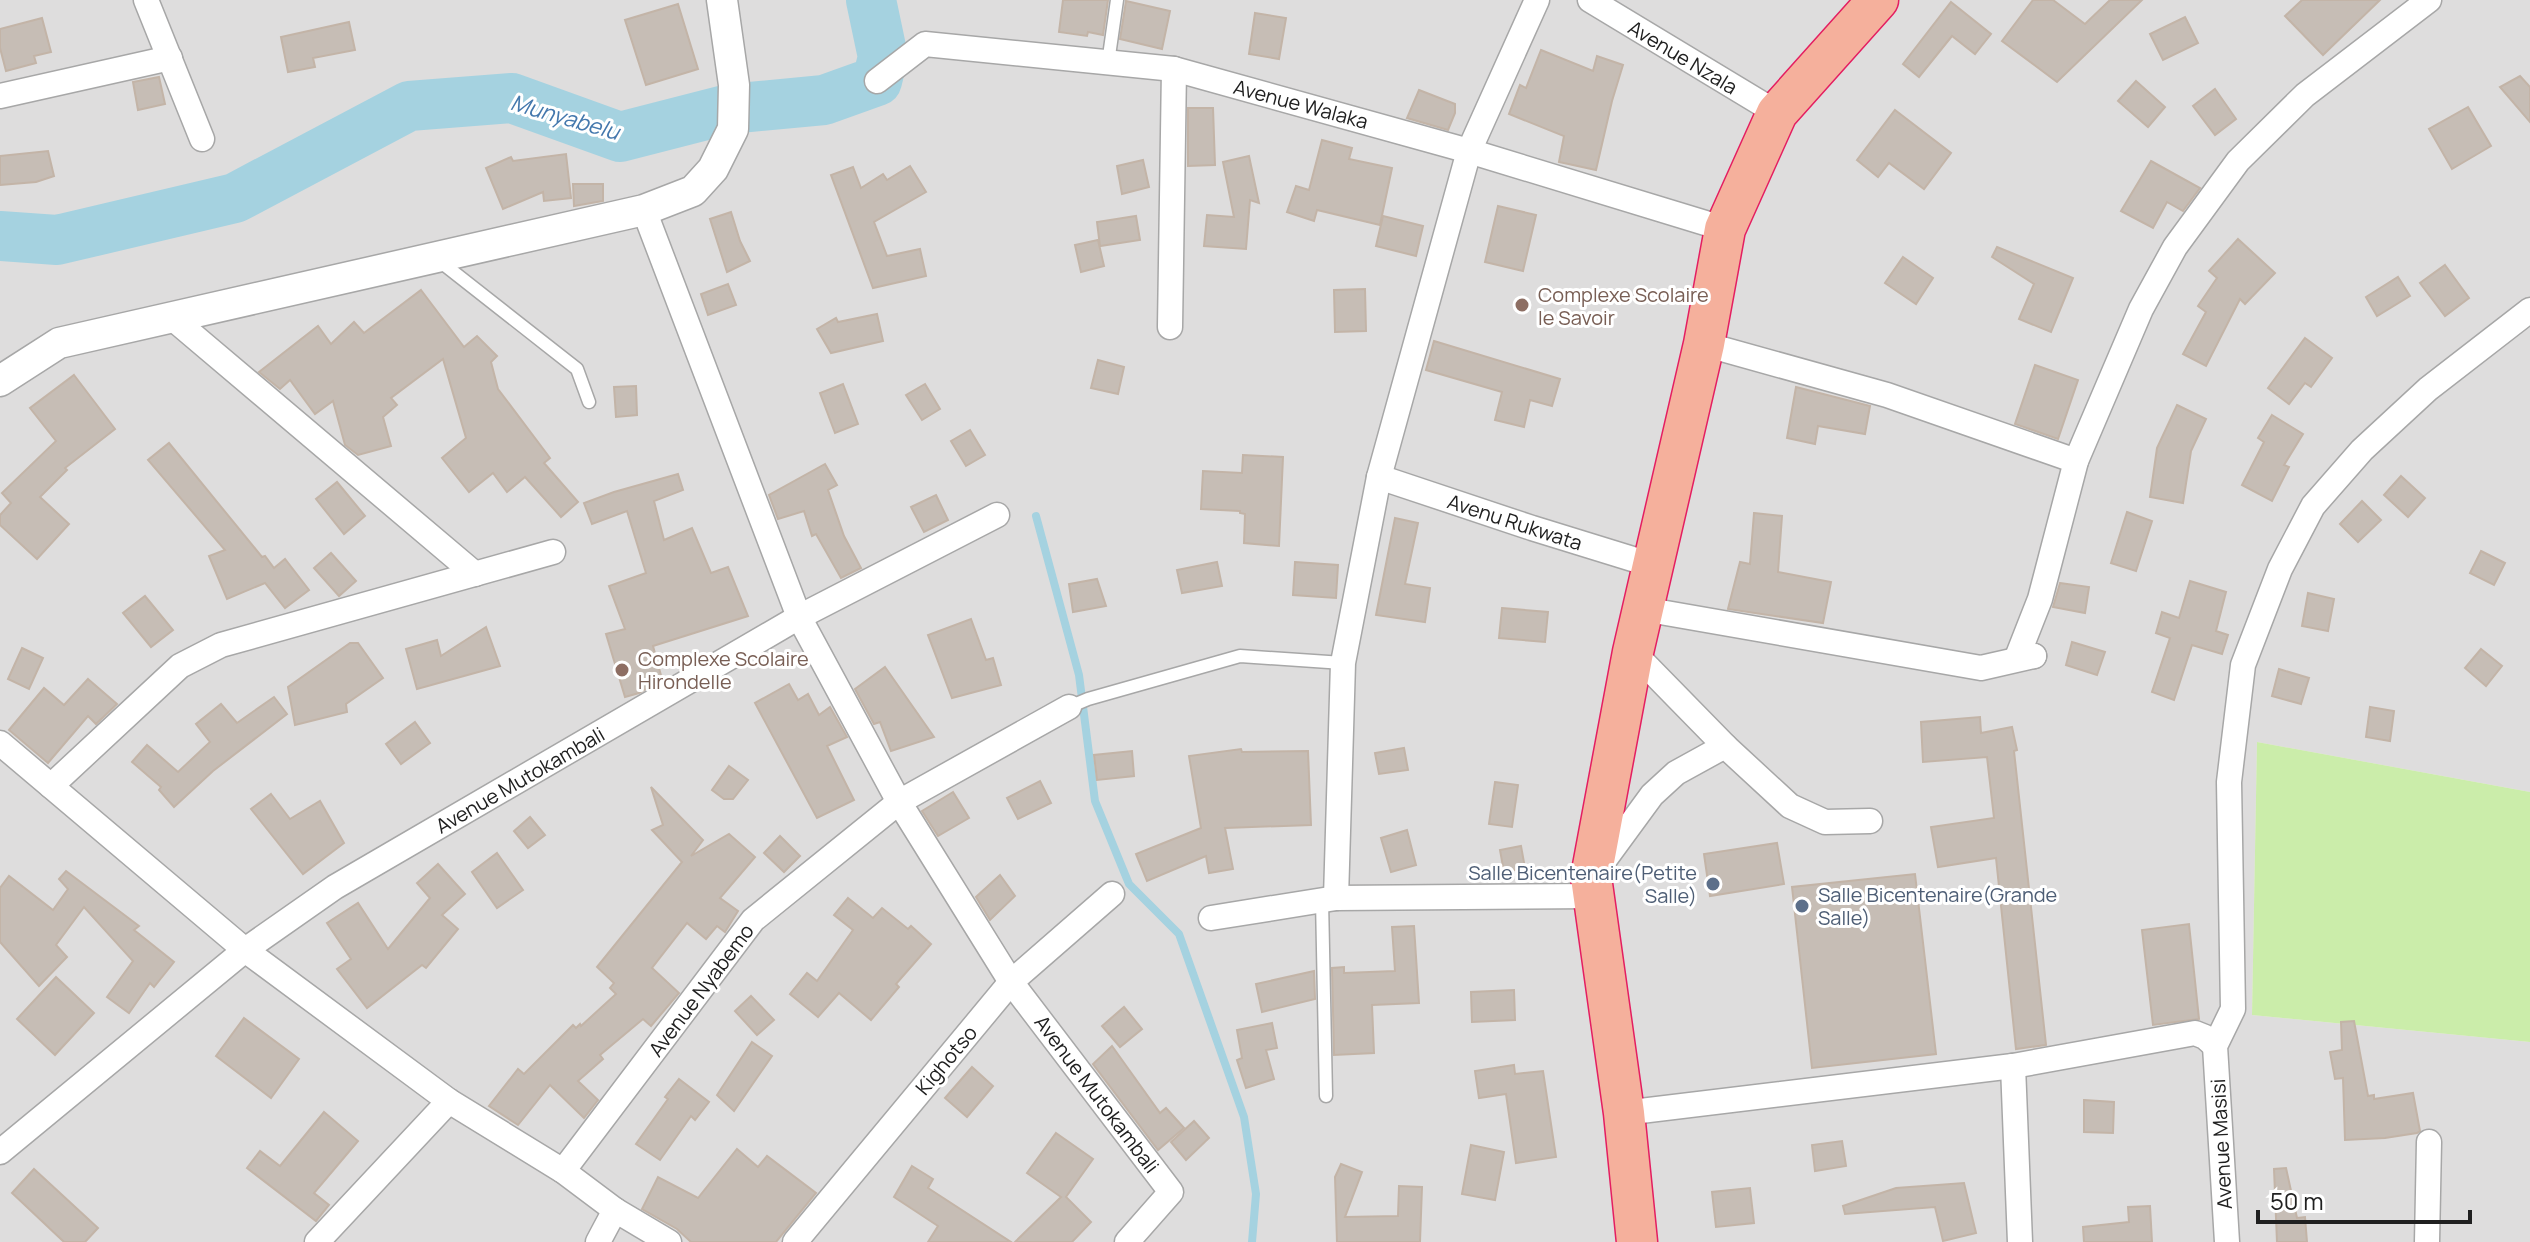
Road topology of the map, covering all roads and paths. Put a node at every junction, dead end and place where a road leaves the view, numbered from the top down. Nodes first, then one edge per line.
1 (146, 0) edge
2 (722, 0) edge
3 (1117, 0) edge
4 (1537, 0) edge
5 (1590, 0) edge
6 (1878, 0) edge
7 (2429, 0) edge
8 (170, 58) junction
9 (1108, 63) junction
10 (1174, 69) junction
11 (877, 81) dead end
12 (0, 96) edge
13 (1777, 113) junction
14 (202, 139) dead end
15 (1469, 151) junction
16 (644, 210) junction
17 (1725, 229) junction
18 (434, 257) junction
19 (2530, 310) edge
20 (170, 316) junction
21 (1170, 327) dead end
22 (1704, 344) junction
23 (0, 381) edge
24 (589, 402) dead end
25 (2076, 461) junction
26 (1379, 477) junction
27 (997, 515) dead end
28 (553, 552) dead end
29 (1652, 565) junction
30 (475, 574) junction
31 (1643, 609) junction
32 (799, 617) junction
33 (1633, 652) junction
34 (1343, 663) junction
35 (1076, 704) joint
36 (0, 743) edge
37 (1725, 746) junction
38 (51, 786) junction
39 (899, 802) junction
40 (1870, 821) dead end
41 (1592, 887) junction
42 (1112, 894) dead end
43 (1329, 899) junction
44 (1211, 918) dead end
45 (245, 950) junction
46 (1011, 982) junction
47 (2215, 1046) junction
48 (2013, 1066) junction
49 (1326, 1096) dead end
50 (449, 1101) junction
51 (1624, 1113) junction
52 (2429, 1142) dead end
53 (0, 1152) edge
54 (563, 1171) junction
55 (615, 1210) junction
56 (317, 1242) edge
57 (598, 1242) edge
58 (669, 1242) edge
59 (795, 1242) edge
60 (1127, 1242) edge
61 (1637, 1242) edge
62 (2020, 1242) edge
63 (2227, 1242) edge
64 (2427, 1242) edge

1 - 8 street
2 - 16 street
3 - 9 lane
4 - 15 street
5 - 13 street, Avenue Nzala
6 - 13 highway
7 - 25 street
8 - 12 street
8 - 14 street
9 - 10 street, Avenue Walaka
9 - 11 street, Avenue Walaka
10 - 15 street, Avenue Walaka
10 - 21 street
13 - 17 highway
15 - 17 street, Avenue Walaka
15 - 26 street
16 - 18 street
16 - 32 street
17 - 22 highway
18 - 20 street
18 - 24 lane
19 - 47 street
20 - 23 street
20 - 30 street
22 - 25 street
22 - 29 highway
25 - 31 street
26 - 29 street, Avenu Rukwata
26 - 34 street
27 - 32 street, Avenue Mutokambali
28 - 30 street
29 - 31 highway
30 - 38 street
31 - 33 highway
32 - 39 street
32 - 45 street, Avenue Mutokambali
33 - 37 street
33 - 41 highway
34 - 35 lane
34 - 43 street
35 - 39 street, Avenue Nyabemo
36 - 38 street
37 - 40 street
37 - 41 street
38 - 45 street
39 - 46 street
39 - 54 street, Avenue Nyabemo
41 - 43 street
41 - 51 highway
42 - 46 street, Kighotso
43 - 44 street
43 - 49 lane
45 - 50 street
45 - 53 street, Avenue Mutokambali
46 - 59 street, Kighotso
46 - 60 street, Avenue Mutokambali
47 - 48 street
47 - 63 street, Avenue Masisi
48 - 51 street
48 - 62 street
50 - 54 street
50 - 56 street
51 - 61 highway
52 - 64 street
54 - 55 street
55 - 57 street
55 - 58 street

